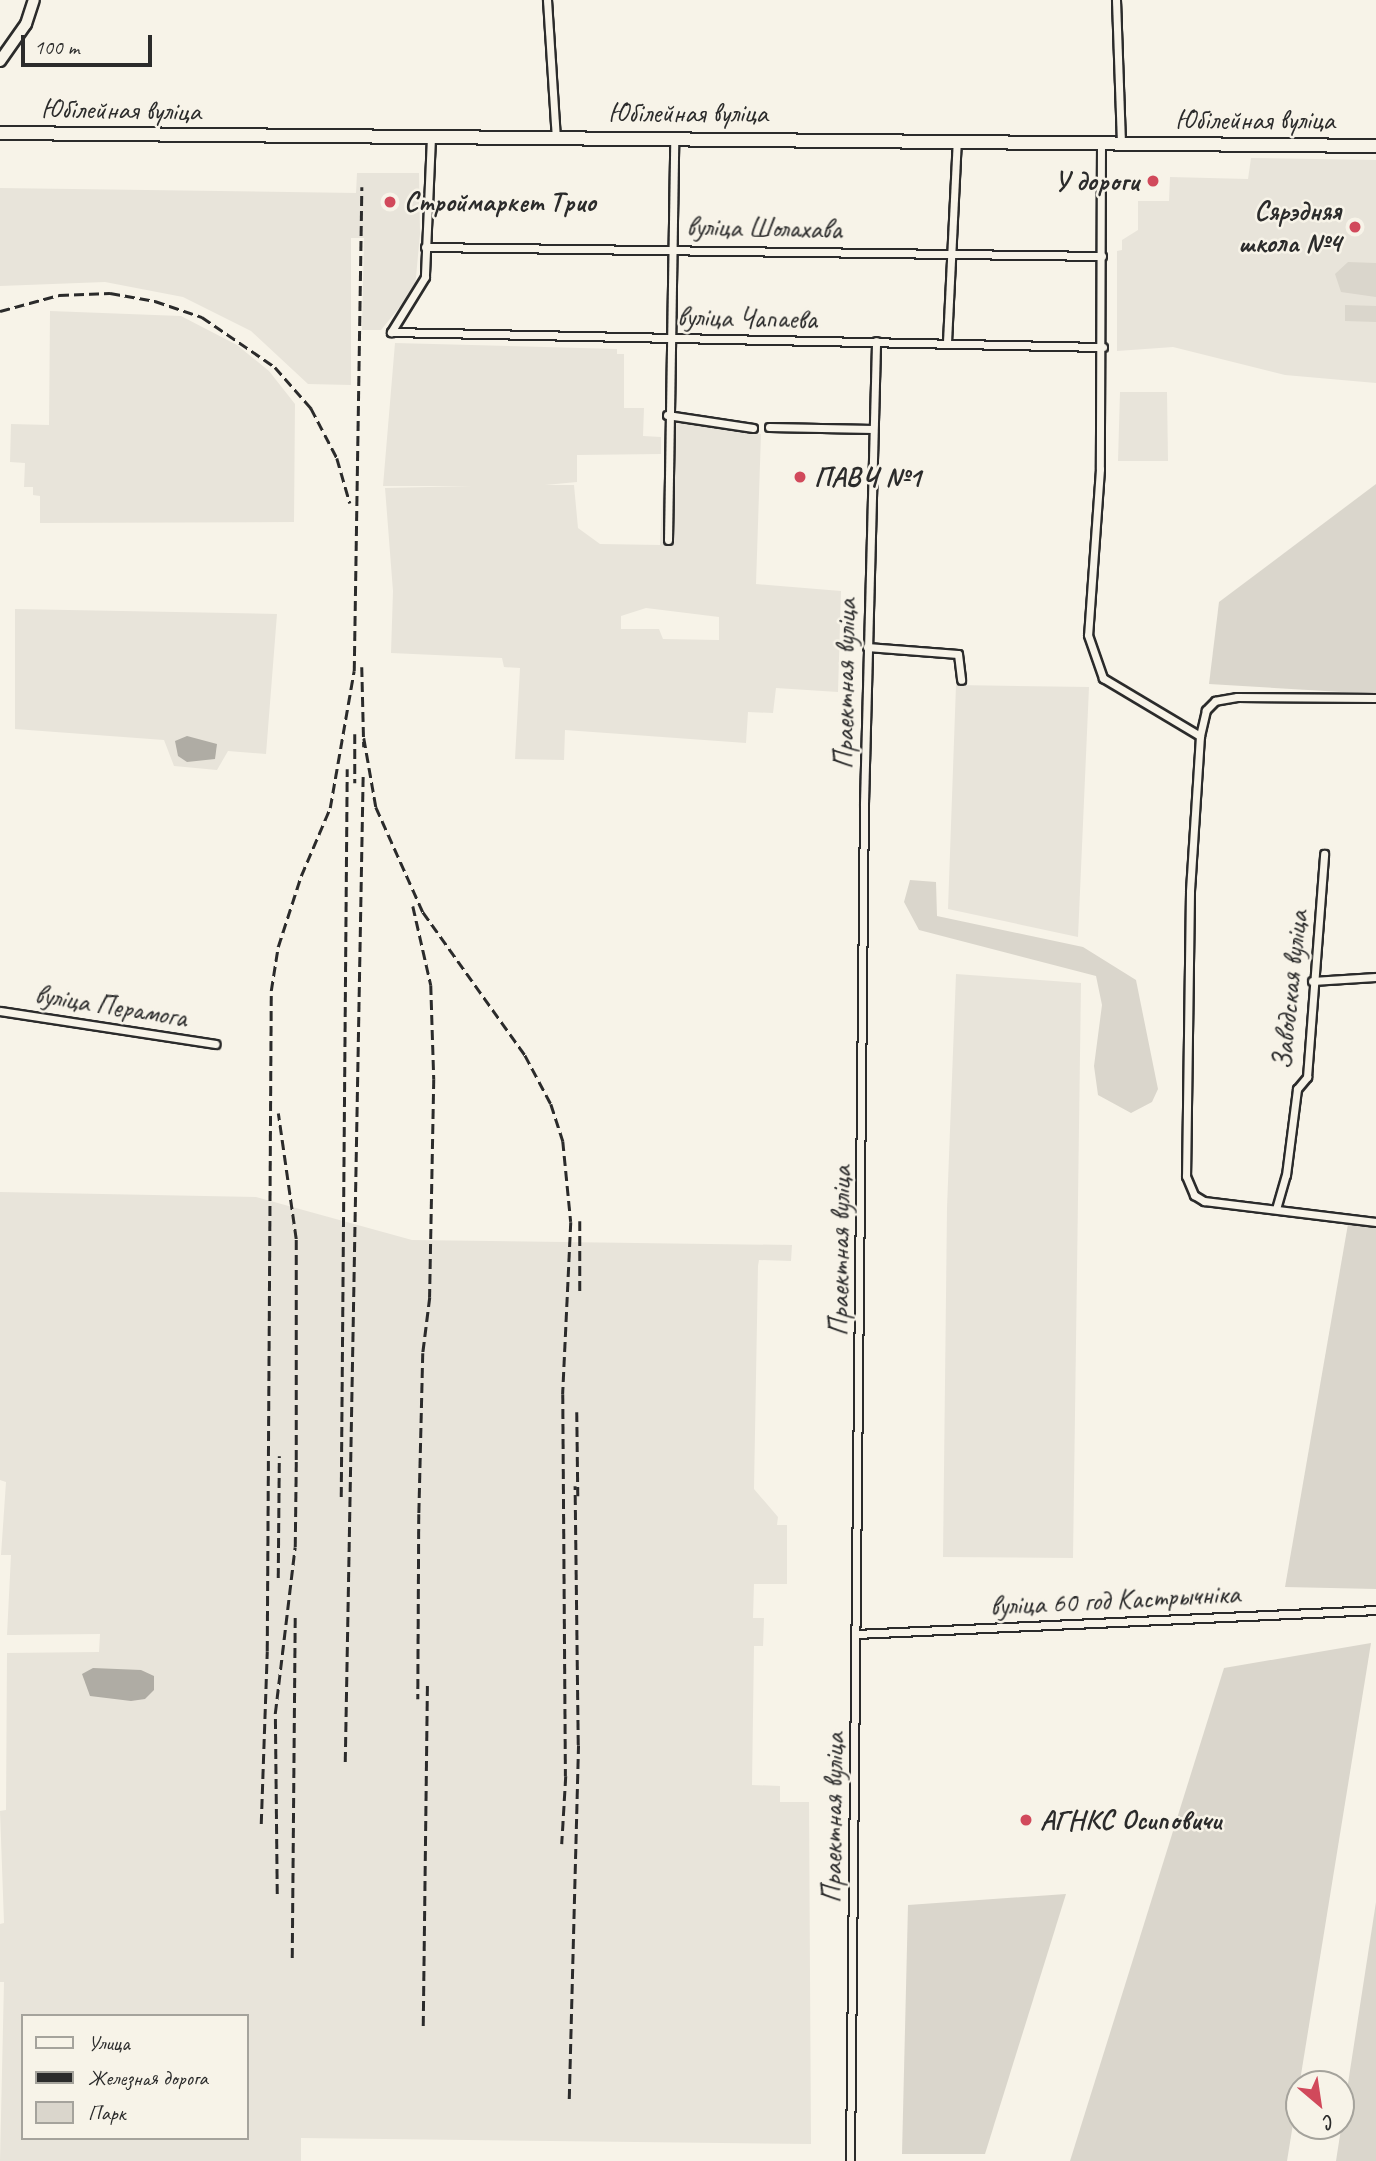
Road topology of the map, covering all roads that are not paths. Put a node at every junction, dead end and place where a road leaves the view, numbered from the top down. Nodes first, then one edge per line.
1 (34, 0) edge
2 (547, 0) edge
3 (1116, 0) edge
4 (0, 61) edge
5 (0, 133) edge
6 (430, 137) junction
7 (674, 137) junction
8 (556, 138) junction
9 (957, 141) junction
10 (1101, 144) junction
11 (1121, 144) junction
12 (1376, 146) edge
13 (425, 247) junction
14 (670, 248) junction
15 (952, 251) junction
16 (1102, 256) junction
17 (671, 337) junction
18 (876, 341) junction
19 (947, 342) junction
20 (1103, 346) junction
21 (667, 415) junction
22 (769, 427) dead end
23 (753, 428) dead end
24 (873, 429) junction
25 (668, 540) dead end
26 (867, 647) junction
27 (961, 680) dead end
28 (1376, 698) edge
29 (1200, 736) junction
30 (1324, 854) dead end
31 (1376, 977) edge
32 (1312, 981) junction
33 (0, 1011) edge
34 (215, 1044) dead end
35 (1276, 1209) junction
36 (1376, 1222) edge
37 (1376, 1610) edge
38 (856, 1634) junction
39 (850, 2161) edge

1 - 4 street
2 - 8 street
3 - 11 street
5 - 6 main road, Юбілейная вуліца
6 - 8 main road, Юбілейная вуліца
6 - 13 street
7 - 8 main road, Юбілейная вуліца
7 - 9 main road, Юбілейная вуліца
7 - 14 street
9 - 10 main road, Юбілейная вуліца
9 - 15 street
10 - 11 main road, Юбілейная вуліца
10 - 16 street
11 - 12 main road, Юбілейная вуліца
13 - 14 street, вуліца Шолахава
13 - 17 street, вуліца Чапаева
14 - 15 street, вуліца Шолахава
14 - 17 street
15 - 16 street, вуліца Шолахава
15 - 19 street
16 - 20 street
17 - 18 street, вуліца Чапаева
17 - 21 street
18 - 19 street, вуліца Чапаева
18 - 24 street, Праектная вуліца
19 - 20 street, вуліца Чапаева
20 - 29 street
21 - 23 street
21 - 25 street
22 - 24 street
24 - 26 street, Праектная вуліца
26 - 27 street
26 - 38 street, Праектная вуліца
28 - 29 street
29 - 35 street
30 - 32 street, Заводская вуліца
31 - 32 street
32 - 35 street, Заводская вуліца
33 - 34 street, вуліца Перамога
35 - 36 street
37 - 38 street, вуліца 60 год Кастрычніка
38 - 39 street, Праектная вуліца

